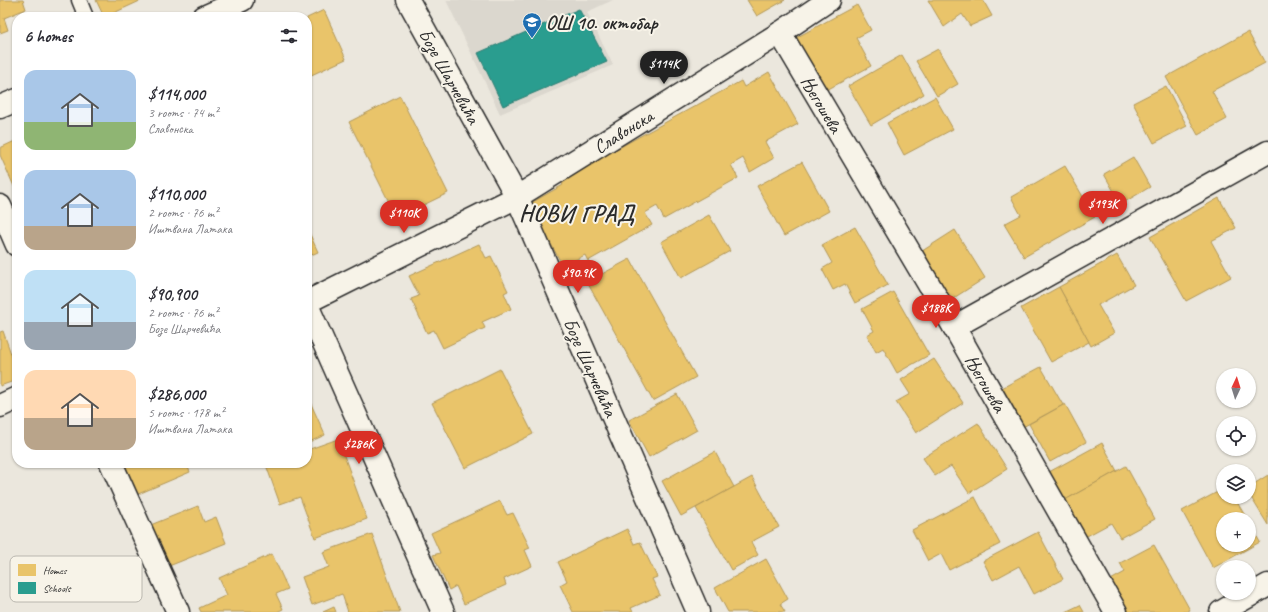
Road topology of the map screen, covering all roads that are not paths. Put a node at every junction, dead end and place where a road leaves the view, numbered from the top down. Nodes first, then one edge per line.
1 (79, 0) edge
2 (242, 0) edge
3 (408, 0) edge
4 (829, 0) edge
5 (84, 12) edge
6 (215, 12) edge
7 (780, 33) junction
8 (12, 102) edge
9 (0, 107) edge
10 (1268, 152) edge
11 (517, 197) junction
12 (0, 206) edge
13 (12, 234) edge
14 (312, 300) edge
15 (312, 316) edge
16 (954, 327) junction
17 (12, 400) edge
18 (0, 406) edge
19 (113, 468) edge
20 (1268, 585) edge
21 (178, 612) edge
22 (442, 612) edge
23 (698, 612) edge
24 (1116, 612) edge
25 (1221, 612) edge

1 - 5 lane
2 - 6 street
3 - 11 street, Бозе Шарчевића
4 - 7 street, Славонска
7 - 11 street, Славонска
7 - 16 street, Његошева
8 - 9 street
10 - 16 street
11 - 14 street, Славонска
11 - 23 street, Бозе Шарчевића
12 - 13 street
15 - 22 street
16 - 24 street, Његошева
17 - 18 street
19 - 21 street
20 - 25 street

